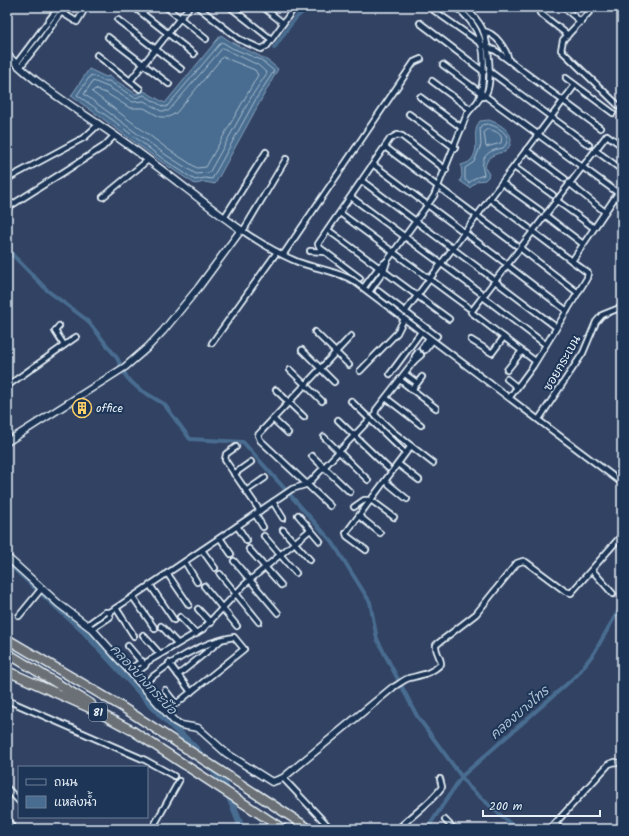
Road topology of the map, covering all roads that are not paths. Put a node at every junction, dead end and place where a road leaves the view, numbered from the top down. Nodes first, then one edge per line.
1 (86, 7) edge
2 (134, 7) edge
3 (166, 7) edge
4 (189, 7) edge
5 (198, 7) edge
6 (230, 7) edge
7 (263, 7) edge
8 (292, 7) edge
9 (429, 7) edge
10 (563, 7) edge
11 (594, 7) edge
12 (460, 8) edge
13 (61, 9) edge
14 (540, 13) dead end
15 (180, 18) junction
16 (118, 20) dead end
17 (420, 22) dead end
18 (581, 22) junction
19 (283, 23) junction
20 (483, 31) junction
21 (168, 34) junction
22 (568, 34) junction
23 (108, 37) dead end
24 (206, 38) dead end
25 (271, 39) junction
26 (483, 45) junction
27 (488, 47) junction
28 (155, 49) junction
29 (194, 54) dead end
30 (7, 55) edge
31 (97, 55) dead end
32 (421, 59) dead end
33 (509, 60) junction
34 (143, 64) junction
35 (443, 65) dead end
36 (18, 66) junction
37 (181, 69) dead end
38 (484, 72) junction
39 (489, 73) junction
40 (566, 78) dead end
41 (130, 81) junction
42 (432, 81) dead end
43 (169, 84) dead end
44 (576, 85) junction
45 (140, 88) dead end
46 (481, 93) junction
47 (486, 96) junction
48 (420, 98) dead end
49 (478, 101) junction
50 (564, 101) junction
51 (622, 108) edge
52 (470, 109) junction
53 (613, 113) dead end
54 (409, 114) dead end
55 (551, 117) junction
56 (99, 124) junction
57 (462, 128) junction
58 (600, 128) dead end
59 (538, 134) junction
60 (115, 135) junction
61 (589, 145) dead end
62 (622, 146) edge
63 (385, 147) junction
64 (454, 148) junction
65 (526, 150) junction
66 (595, 150) junction
67 (266, 152) dead end
68 (286, 159) dead end
69 (148, 160) junction
70 (374, 165) junction
71 (514, 166) junction
72 (582, 167) junction
73 (446, 170) junction
74 (622, 170) edge
75 (7, 179) edge
76 (565, 179) dead end
77 (362, 181) junction
78 (502, 182) junction
79 (569, 183) junction
80 (622, 187) edge
81 (439, 188) junction
82 (618, 193) junction
83 (553, 195) dead end
84 (104, 197) dead end
85 (351, 197) junction
86 (490, 199) junction
87 (556, 200) junction
88 (428, 205) junction
89 (7, 208) edge
90 (605, 212) junction
91 (340, 213) junction
92 (543, 213) junction
93 (477, 216) junction
94 (224, 218) junction
95 (416, 221) junction
96 (594, 228) junction
97 (531, 229) junction
98 (242, 230) junction
99 (328, 230) junction
100 (464, 233) junction
101 (405, 236) junction
102 (583, 244) junction
103 (518, 247) junction
104 (452, 248) junction
105 (310, 251) dead end
106 (277, 252) junction
107 (325, 252) junction
108 (393, 252) junction
109 (283, 255) junction
110 (387, 261) junction
111 (572, 261) junction
112 (441, 263) junction
113 (505, 264) junction
114 (379, 267) junction
115 (384, 271) junction
116 (360, 278) dead end
117 (429, 279) junction
118 (493, 279) junction
119 (364, 287) junction
120 (378, 291) dead end
121 (369, 292) junction
122 (578, 293) junction
123 (417, 295) junction
124 (482, 295) junction
125 (622, 307) edge
126 (469, 308) dead end
127 (567, 311) junction
128 (405, 312) junction
129 (404, 319) junction
130 (449, 319) dead end
131 (58, 326) dead end
132 (556, 327) junction
133 (315, 332) dead end
134 (421, 332) junction
135 (352, 336) dead end
136 (437, 336) dead end
137 (76, 337) dead end
138 (504, 337) junction
139 (431, 339) junction
140 (471, 340) dead end
141 (212, 343) dead end
142 (545, 344) junction
143 (64, 345) junction
144 (423, 349) dead end
145 (302, 350) dead end
146 (522, 351) junction
147 (336, 353) junction
148 (420, 354) dead end
149 (535, 361) junction
150 (349, 365) dead end
151 (321, 369) junction
152 (290, 370) dead end
153 (506, 370) dead end
154 (360, 372) dead end
155 (390, 374) dead end
156 (405, 374) junction
157 (422, 377) dead end
158 (507, 379) dead end
159 (400, 380) junction
160 (334, 382) dead end
161 (418, 383) junction
162 (305, 385) junction
163 (7, 386) edge
164 (517, 387) junction
165 (276, 390) dead end
166 (412, 390) junction
167 (510, 397) junction
168 (386, 398) junction
169 (322, 400) dead end
170 (351, 401) dead end
171 (289, 402) junction
172 (436, 408) dead end
173 (304, 416) dead end
174 (273, 419) junction
175 (370, 419) junction
176 (539, 419) junction
177 (338, 420) dead end
178 (421, 425) dead end
179 (288, 433) dead end
180 (355, 436) junction
181 (324, 437) dead end
182 (7, 442) edge
183 (411, 446) junction
184 (236, 447) dead end
185 (403, 451) dead end
186 (339, 452) junction
187 (312, 456) dead end
188 (251, 462) dead end
189 (433, 463) dead end
190 (398, 464) junction
191 (324, 468) junction
192 (388, 468) dead end
193 (234, 474) junction
194 (297, 474) junction
195 (265, 478) dead end
196 (368, 480) dead end
197 (420, 480) dead end
198 (385, 481) junction
199 (622, 483) edge
200 (308, 484) junction
201 (292, 489) junction
202 (246, 491) junction
203 (350, 492) dead end
204 (407, 499) dead end
205 (371, 500) junction
206 (273, 502) junction
207 (330, 506) dead end
208 (354, 507) dead end
209 (260, 511) junction
210 (255, 514) junction
211 (298, 515) dead end
212 (359, 516) junction
213 (283, 518) dead end
214 (394, 518) dead end
215 (237, 526) junction
216 (263, 527) dead end
217 (283, 530) dead end
218 (310, 530) junction
219 (380, 533) dead end
220 (622, 535) edge
221 (264, 536) dead end
222 (220, 538) junction
223 (247, 541) dead end
224 (320, 541) dead end
225 (294, 542) junction
226 (249, 549) dead end
227 (202, 550) junction
228 (366, 550) dead end
229 (231, 554) dead end
230 (280, 554) junction
231 (7, 557) edge
232 (310, 560) dead end
233 (234, 561) dead end
234 (185, 562) junction
235 (266, 567) junction
236 (215, 568) dead end
237 (592, 570) junction
238 (167, 574) junction
239 (220, 574) dead end
240 (296, 574) dead end
241 (250, 580) junction
242 (197, 582) dead end
243 (150, 585) junction
244 (281, 585) dead end
245 (204, 586) dead end
246 (42, 589) junction
247 (236, 593) junction
248 (613, 594) dead end
249 (132, 597) junction
250 (189, 605) dead end
251 (223, 607) junction
252 (116, 608) junction
253 (198, 609) dead end
254 (278, 613) dead end
255 (19, 616) dead end
256 (180, 617) dead end
257 (174, 620) dead end
258 (259, 622) dead end
259 (211, 623) junction
260 (161, 626) dead end
261 (237, 626) dead end
262 (90, 627) junction
263 (155, 629) dead end
264 (196, 634) junction
265 (143, 635) dead end
266 (134, 636) dead end
267 (7, 639) edge
268 (223, 639) junction
269 (177, 643) junction
270 (128, 646) dead end
271 (7, 653) edge
272 (160, 654) junction
273 (140, 660) junction
274 (169, 663) junction
275 (146, 664) junction
276 (7, 671) edge
277 (131, 672) junction
278 (178, 675) junction
279 (142, 685) junction
280 (392, 688) joint
281 (165, 690) dead end
282 (191, 692) junction
283 (7, 700) edge
284 (134, 731) junction
285 (622, 764) edge
286 (174, 776) dead end
287 (283, 778) junction
288 (440, 779) dead end
289 (180, 781) dead end
290 (7, 788) edge
291 (18, 800) edge
292 (7, 820) edge
293 (445, 820) dead end
294 (555, 824) junction
295 (11, 825) dead end
296 (152, 829) edge
297 (283, 829) edge
298 (310, 829) edge
299 (331, 829) edge
300 (398, 829) edge
301 (454, 829) edge
302 (550, 829) edge
303 (561, 829) edge

1 - 13 street
2 - 21 street
3 - 15 street
4 - 15 street
5 - 25 street
6 - 25 street
7 - 19 street
8 - 19 street
9 - 26 street
10 - 18 street
11 - 18 street
12 - 20 street
12 - 26 street
13 - 36 street
14 - 22 street
15 - 21 street
15 - 24 street
16 - 28 street
17 - 38 street
18 - 22 street
19 - 25 street
20 - 27 street
20 - 33 street
21 - 28 street
21 - 29 street
22 - 51 street
23 - 34 street
26 - 27 street
26 - 38 street
27 - 33 street
27 - 39 street
28 - 34 street
28 - 37 street
30 - 36 street
31 - 41 street
32 - 109 street
33 - 50 street
34 - 41 street
34 - 43 street
35 - 46 street
36 - 56 street
38 - 39 street
38 - 46 street
39 - 47 street
39 - 55 street
40 - 44 street
41 - 45 street
42 - 52 street
44 - 50 street
44 - 53 street
46 - 47 street
46 - 49 street
47 - 49 street
47 - 59 street
48 - 57 street
49 - 52 street
50 - 55 street
50 - 58 street
52 - 57 street
54 - 64 street
55 - 59 street
55 - 61 street
56 - 60 street
56 - 75 street
57 - 64 street
59 - 65 street
59 - 72 street
60 - 69 street
60 - 89 street
62 - 66 street
63 - 70 street
63 - 73 street
63 - 81 street
64 - 73 street
65 - 71 street
65 - 76 street
66 - 72 street
66 - 74 street
67 - 94 street
68 - 98 street
69 - 84 street
69 - 94 street
70 - 77 street
70 - 88 street
71 - 78 street
71 - 83 street
72 - 79 street
72 - 82 street
73 - 81 street
77 - 85 street
77 - 95 street
78 - 86 street
78 - 92 street
79 - 87 street
79 - 90 street
80 - 82 street
81 - 88 street
81 - 93 street
82 - 90 street
85 - 91 street
85 - 101 street
86 - 93 street
86 - 97 street
87 - 92 street
87 - 96 street
88 - 95 street
88 - 100 street
90 - 96 street
91 - 99 street
91 - 108 street
92 - 97 street
92 - 102 street
93 - 100 street
93 - 103 street
94 - 98 street
95 - 101 street
95 - 104 street
96 - 102 street
97 - 103 street
97 - 111 street
98 - 106 street
98 - 182 street
99 - 107 street
99 - 114 street
100 - 104 street
100 - 113 street
101 - 108 street
101 - 112 street
102 - 111 street
103 - 113 street
103 - 122 street
104 - 112 street
104 - 118 street
105 - 107 street
106 - 109 street
106 - 141 street
107 - 116 street
108 - 110 street
108 - 117 street
109 - 119 street
110 - 114 street
110 - 115 street
111 - 122 street
112 - 117 street
112 - 124 street
113 - 118 street
113 - 127 street
114 - 115 street
114 - 119 street
115 - 121 street
115 - 123 street
117 - 123 street
117 - 126 street
118 - 124 street
118 - 132 street
119 - 121 street
120 - 128 street
121 - 129 street
122 - 127 street
123 - 128 street
123 - 130 street
124 - 138 street
124 - 142 street
125 - 176 street, ซอยกระเบน
127 - 132 street
128 - 136 street
129 - 134 street
129 - 154 street
131 - 143 street
132 - 142 street
133 - 147 street
134 - 139 street
134 - 155 street
135 - 147 street
137 - 143 street
138 - 140 street
138 - 146 street
139 - 144 street
139 - 167 street
142 - 149 street
143 - 163 street
145 - 151 street
146 - 149 street
146 - 153 street
147 - 150 street
147 - 151 street
148 - 156 street
149 - 164 street
151 - 160 street
151 - 162 street
152 - 162 street
156 - 159 street
156 - 161 street
157 - 161 street
158 - 164 street
159 - 166 street
159 - 168 street
161 - 166 street
162 - 169 street
162 - 171 street
164 - 167 street
165 - 171 street
166 - 172 street
167 - 176 street
168 - 178 street
168 - 183 street
170 - 175 street
171 - 173 street
171 - 174 street
174 - 179 street
174 - 194 street
175 - 180 street
175 - 185 street
176 - 199 street
177 - 180 street
180 - 186 street
180 - 192 street
181 - 186 street
183 - 189 street
183 - 190 street
184 - 193 street
186 - 191 street
186 - 196 street
187 - 191 street
188 - 193 street
190 - 197 street
190 - 198 street
191 - 200 street
191 - 203 street
193 - 202 street
194 - 200 street
194 - 201 street
195 - 202 street
198 - 204 street
198 - 205 street
200 - 201 street
200 - 207 street
201 - 206 street
202 - 209 street
205 - 208 street
205 - 212 street
205 - 214 street
206 - 209 street
206 - 213 street
209 - 210 street
210 - 215 street
210 - 216 street
211 - 218 street
212 - 219 street
212 - 228 street
215 - 222 street
215 - 223 street
217 - 225 street
218 - 224 street
218 - 225 street
220 - 237 street
221 - 230 street
222 - 227 street
222 - 229 street
225 - 230 street
225 - 232 street
226 - 235 street
227 - 234 street
227 - 236 street
230 - 235 street
230 - 240 street
231 - 246 street
233 - 241 street
234 - 238 street
234 - 242 street
235 - 241 street
235 - 244 street
237 - 248 street
237 - 280 street
238 - 243 street
238 - 250 street
239 - 247 street
241 - 247 street
241 - 254 street
243 - 249 street
243 - 257 street
245 - 251 street
246 - 255 street
246 - 262 street
247 - 251 street
247 - 258 street
249 - 252 street
249 - 263 street
251 - 259 street
251 - 261 street
252 - 262 street
252 - 266 street
253 - 259 street
256 - 264 street
259 - 264 street
260 - 269 street
262 - 277 street
264 - 269 street
265 - 272 street
267 - 298 highway, 81
268 - 274 street
268 - 278 street
268 - 282 street
269 - 272 street
270 - 273 street
271 - 284 highway, 81
272 - 275 street
273 - 275 street
273 - 277 street
274 - 278 street
274 - 279 street
275 - 277 street
276 - 284 highway, 81
277 - 279 street
278 - 282 street
279 - 287 street
280 - 287 street
281 - 282 street
283 - 286 street
284 - 297 highway, 81
285 - 294 street
287 - 299 street
288 - 300 street
289 - 296 street
290 - 291 street
292 - 295 street
293 - 301 street
294 - 302 street
294 - 303 street

